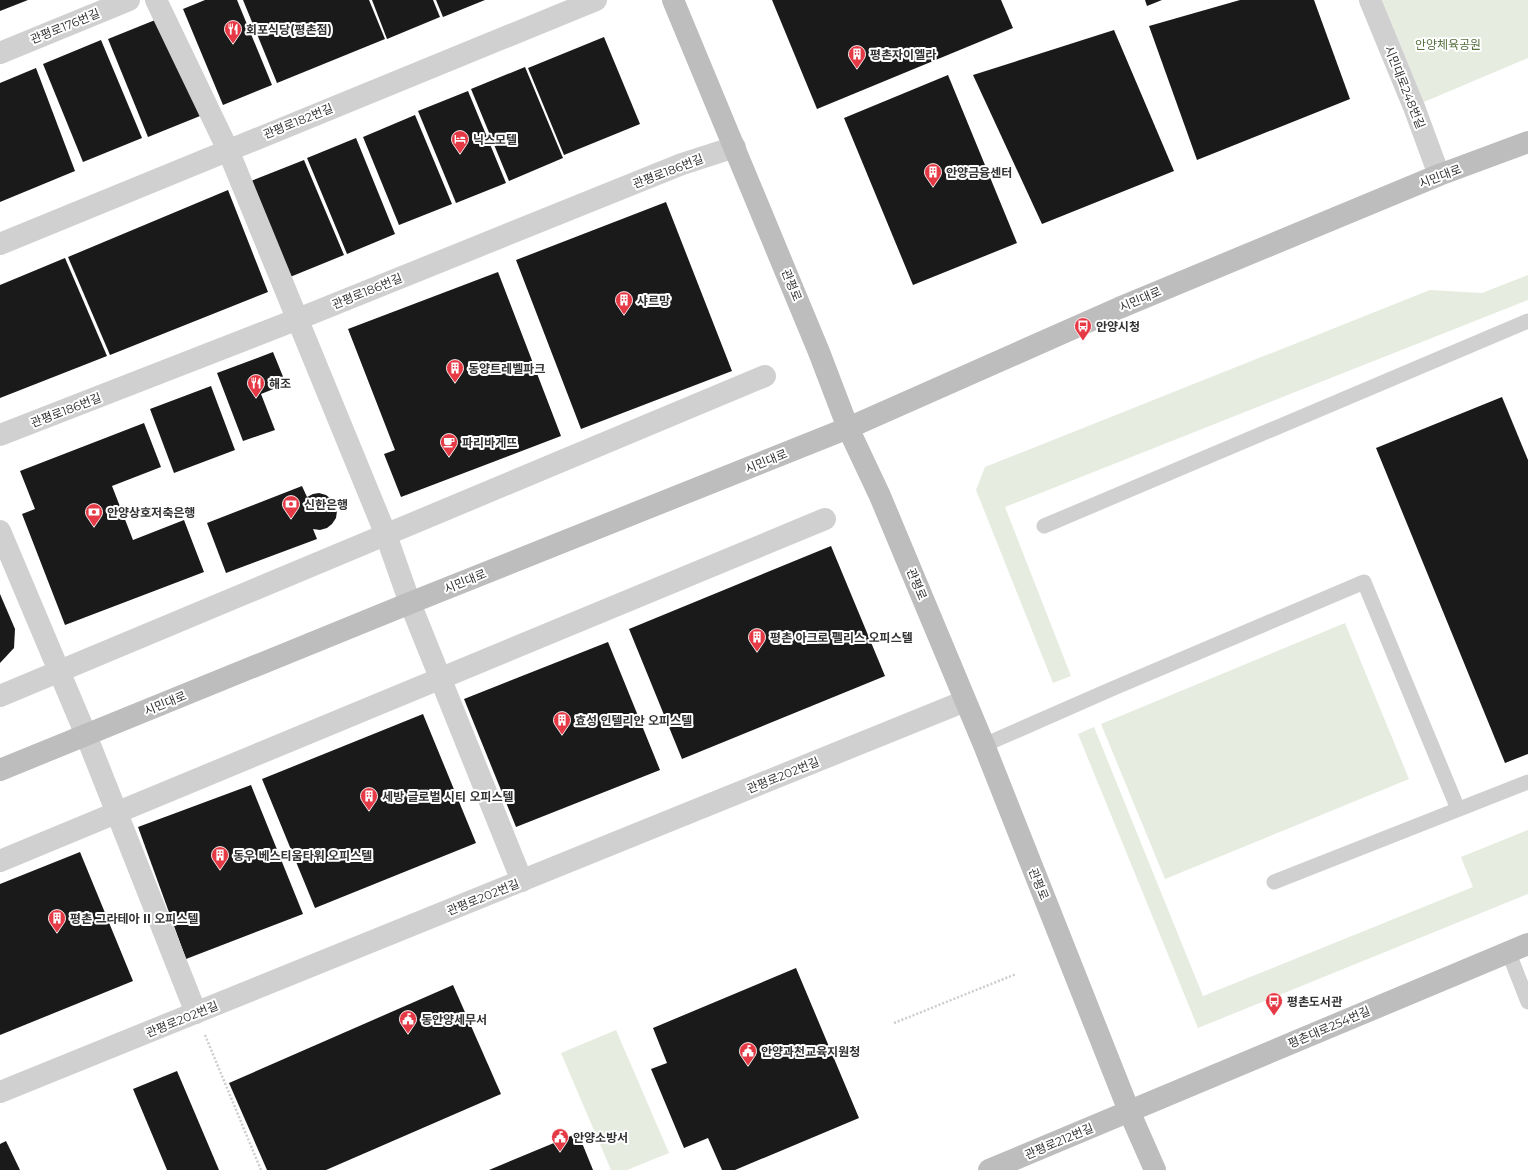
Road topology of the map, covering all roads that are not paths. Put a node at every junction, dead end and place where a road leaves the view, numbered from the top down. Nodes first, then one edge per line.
1 (129, 0) edge
2 (156, 0) edge
3 (596, 0) edge
4 (674, 0) edge
5 (1370, 0) edge
6 (0, 53) edge
7 (1528, 142) edge
8 (735, 148) junction
9 (228, 150) junction
10 (1439, 175) junction
11 (0, 244) edge
12 (298, 319) junction
13 (1528, 321) edge
14 (765, 376) dead end
15 (848, 428) junction
16 (0, 435) edge
17 (825, 519) dead end
18 (1044, 526) dead end
19 (0, 531) edge
20 (386, 535) junction
21 (410, 603) junction
22 (59, 672) junction
23 (440, 679) junction
24 (0, 696) edge
25 (966, 701) junction
26 (86, 735) junction
27 (984, 745) junction
28 (0, 770) edge
29 (1528, 782) edge
30 (1458, 809) junction
31 (116, 812) junction
32 (0, 861) edge
33 (522, 881) junction
34 (1274, 882) dead end
35 (1518, 948) edge
36 (1528, 1002) edge
37 (196, 1013) junction
38 (0, 1092) edge
39 (1129, 1111) junction
40 (989, 1170) edge
41 (1155, 1170) edge

1 - 6 street, 관평로176번길
2 - 9 street
3 - 9 street, 관평로182번길
4 - 8 street, 관평로
5 - 10 street, 시민대로248번길
7 - 10 street, 시민대로
8 - 12 street, 관평로186번길
8 - 15 street, 관평로
9 - 11 street, 관평로182번길
9 - 12 street
10 - 15 street, 시민대로
12 - 16 street, 관평로186번길
12 - 20 street
13 - 18 lane
14 - 20 street
15 - 21 street, 시민대로
15 - 25 street, 관평로
17 - 23 street
19 - 22 street
20 - 21 street
20 - 22 street
21 - 23 street
21 - 26 street, 시민대로
22 - 24 street
22 - 26 street
23 - 31 street
23 - 33 street
25 - 27 street, 관평로
25 - 33 street, 관평로202번길
26 - 28 street, 시민대로
26 - 31 street
27 - 30 lane
27 - 39 street, 관평로
29 - 30 lane
30 - 34 lane
31 - 32 street
31 - 37 street
33 - 37 street, 관평로202번길
35 - 36 lane
35 - 39 street, 평촌대로254번길
37 - 38 street, 관평로202번길
39 - 40 street, 관평로212번길
39 - 41 street, 관평로

